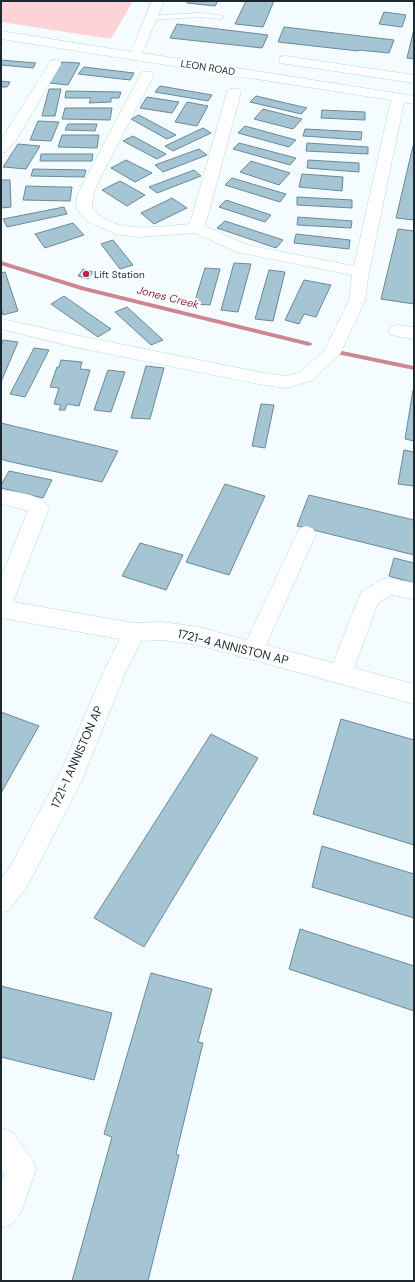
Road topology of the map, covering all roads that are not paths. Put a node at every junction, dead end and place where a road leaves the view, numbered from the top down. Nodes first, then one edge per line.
1 (158, 1) edge
2 (220, 16) dead end
3 (150, 18) junction
4 (1, 35) edge
5 (135, 55) junction
6 (285, 60) dead end
7 (55, 64) dead end
8 (147, 75) dead end
9 (414, 79) edge
10 (234, 92) dead end
11 (406, 99) edge
12 (1, 148) edge
13 (197, 228) junction
14 (361, 272) junction
15 (1, 324) edge
16 (397, 331) dead end
17 (414, 333) edge
18 (1, 497) edge
19 (306, 534) dead end
20 (414, 591) edge
21 (1, 605) edge
22 (1, 609) edge
23 (134, 632) junction
24 (253, 650) junction
25 (340, 675) junction
26 (414, 694) edge
27 (1, 900) edge
28 (1, 1143) edge
29 (1, 1213) edge

1 - 3 street
2 - 3 lane
3 - 5 street
4 - 5 street, LEON ROAD
5 - 11 street, LEON ROAD
6 - 9 street
7 - 12 street
8 - 13 street
10 - 13 street
11 - 14 street
13 - 14 street
14 - 15 street
16 - 17 street
18 - 21 street
19 - 24 street
20 - 25 street
22 - 23 street, 1721-4 ANNISTON AP
23 - 24 street, 1721-4 ANNISTON AP
23 - 27 street, 1721-1 ANNISTON AP
24 - 25 street, 1721-4 ANNISTON AP
25 - 26 street, 1721-4 ANNISTON AP
28 - 29 street

